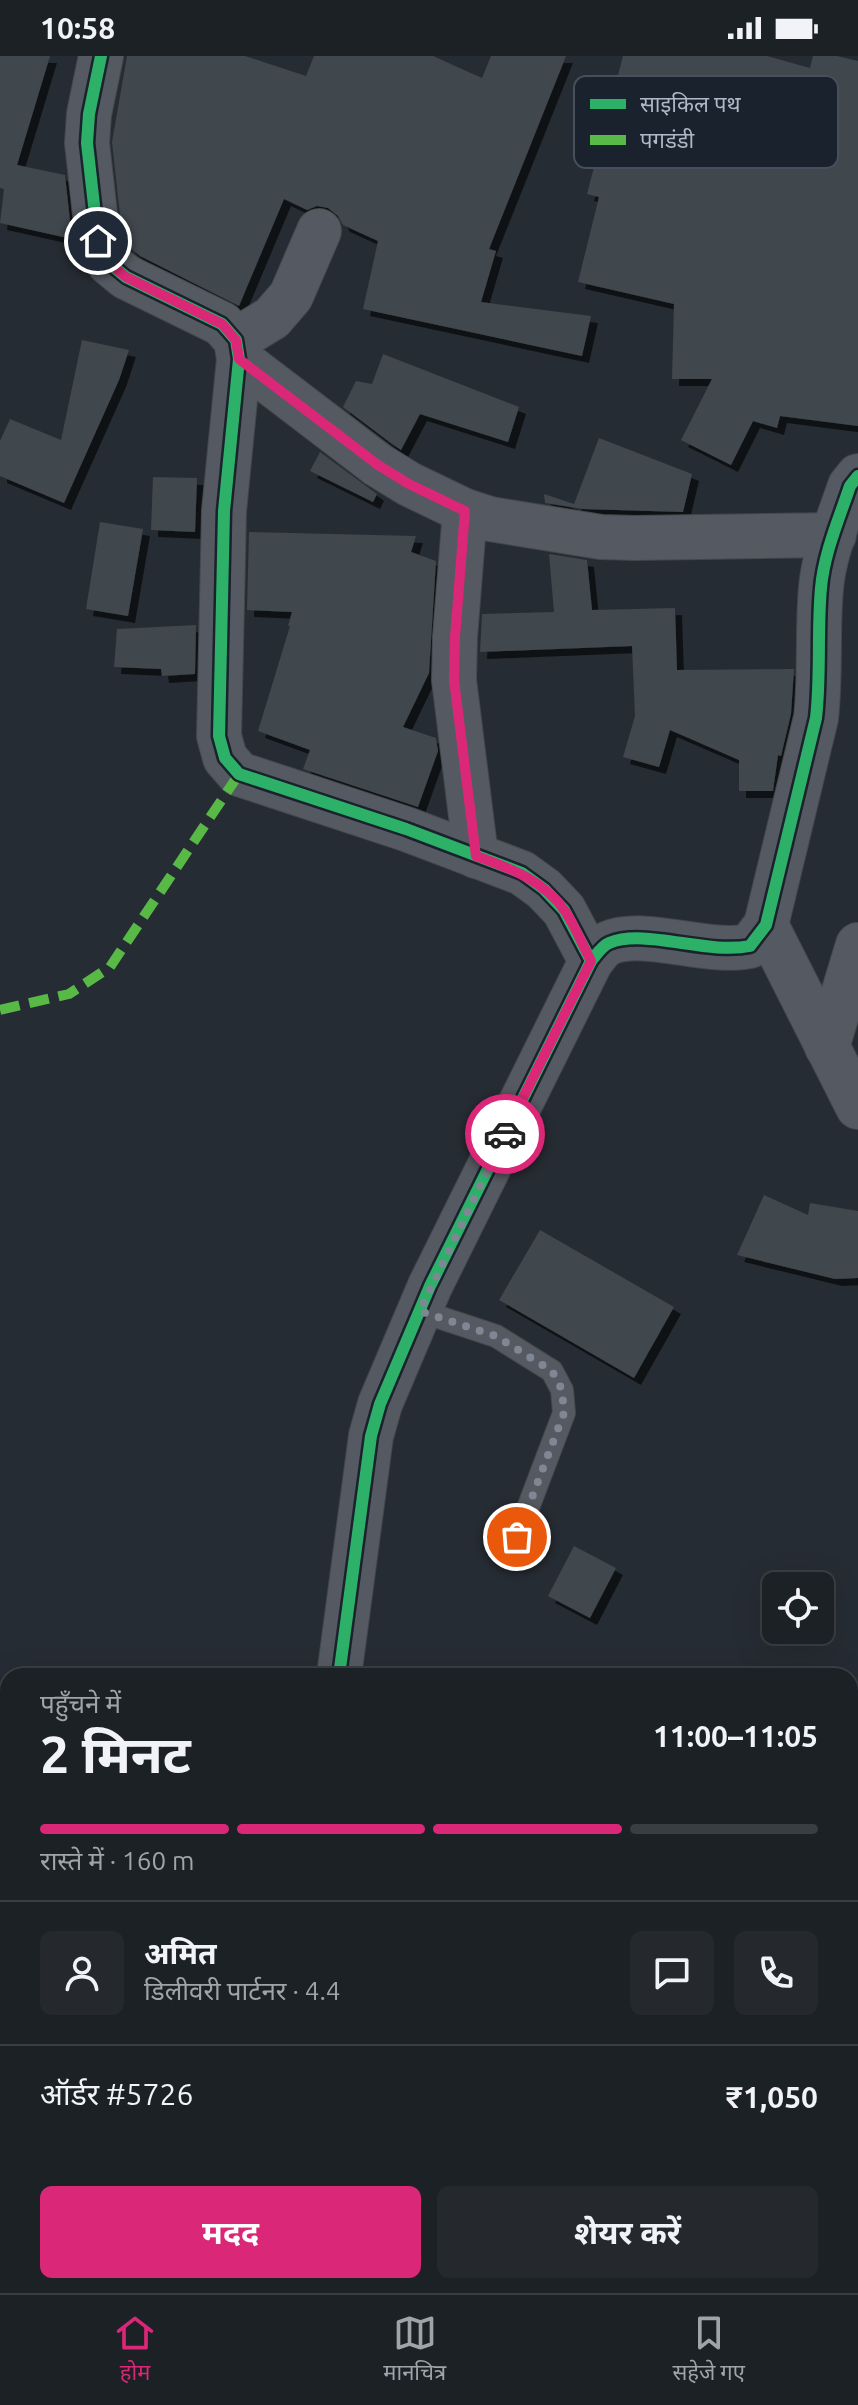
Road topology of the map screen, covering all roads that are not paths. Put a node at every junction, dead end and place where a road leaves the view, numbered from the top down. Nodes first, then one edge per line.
1 (101, 56) edge
2 (319, 231) dead end
3 (238, 349) junction
4 (858, 476) edge
5 (465, 511) junction
6 (834, 535) junction
7 (476, 856) junction
8 (766, 925) junction
9 (858, 945) edge
10 (591, 961) junction
11 (827, 1047) junction
12 (858, 1107) edge
13 (420, 1311) junction
14 (517, 1537) dead end
15 (340, 1668) edge

1 - 3 street
2 - 3 street
3 - 5 street
3 - 7 street
4 - 6 street
5 - 6 street
5 - 7 street
6 - 8 street
7 - 10 street
8 - 10 street
8 - 11 street
9 - 11 street
10 - 13 street
11 - 12 street
13 - 14 lane
13 - 15 street

